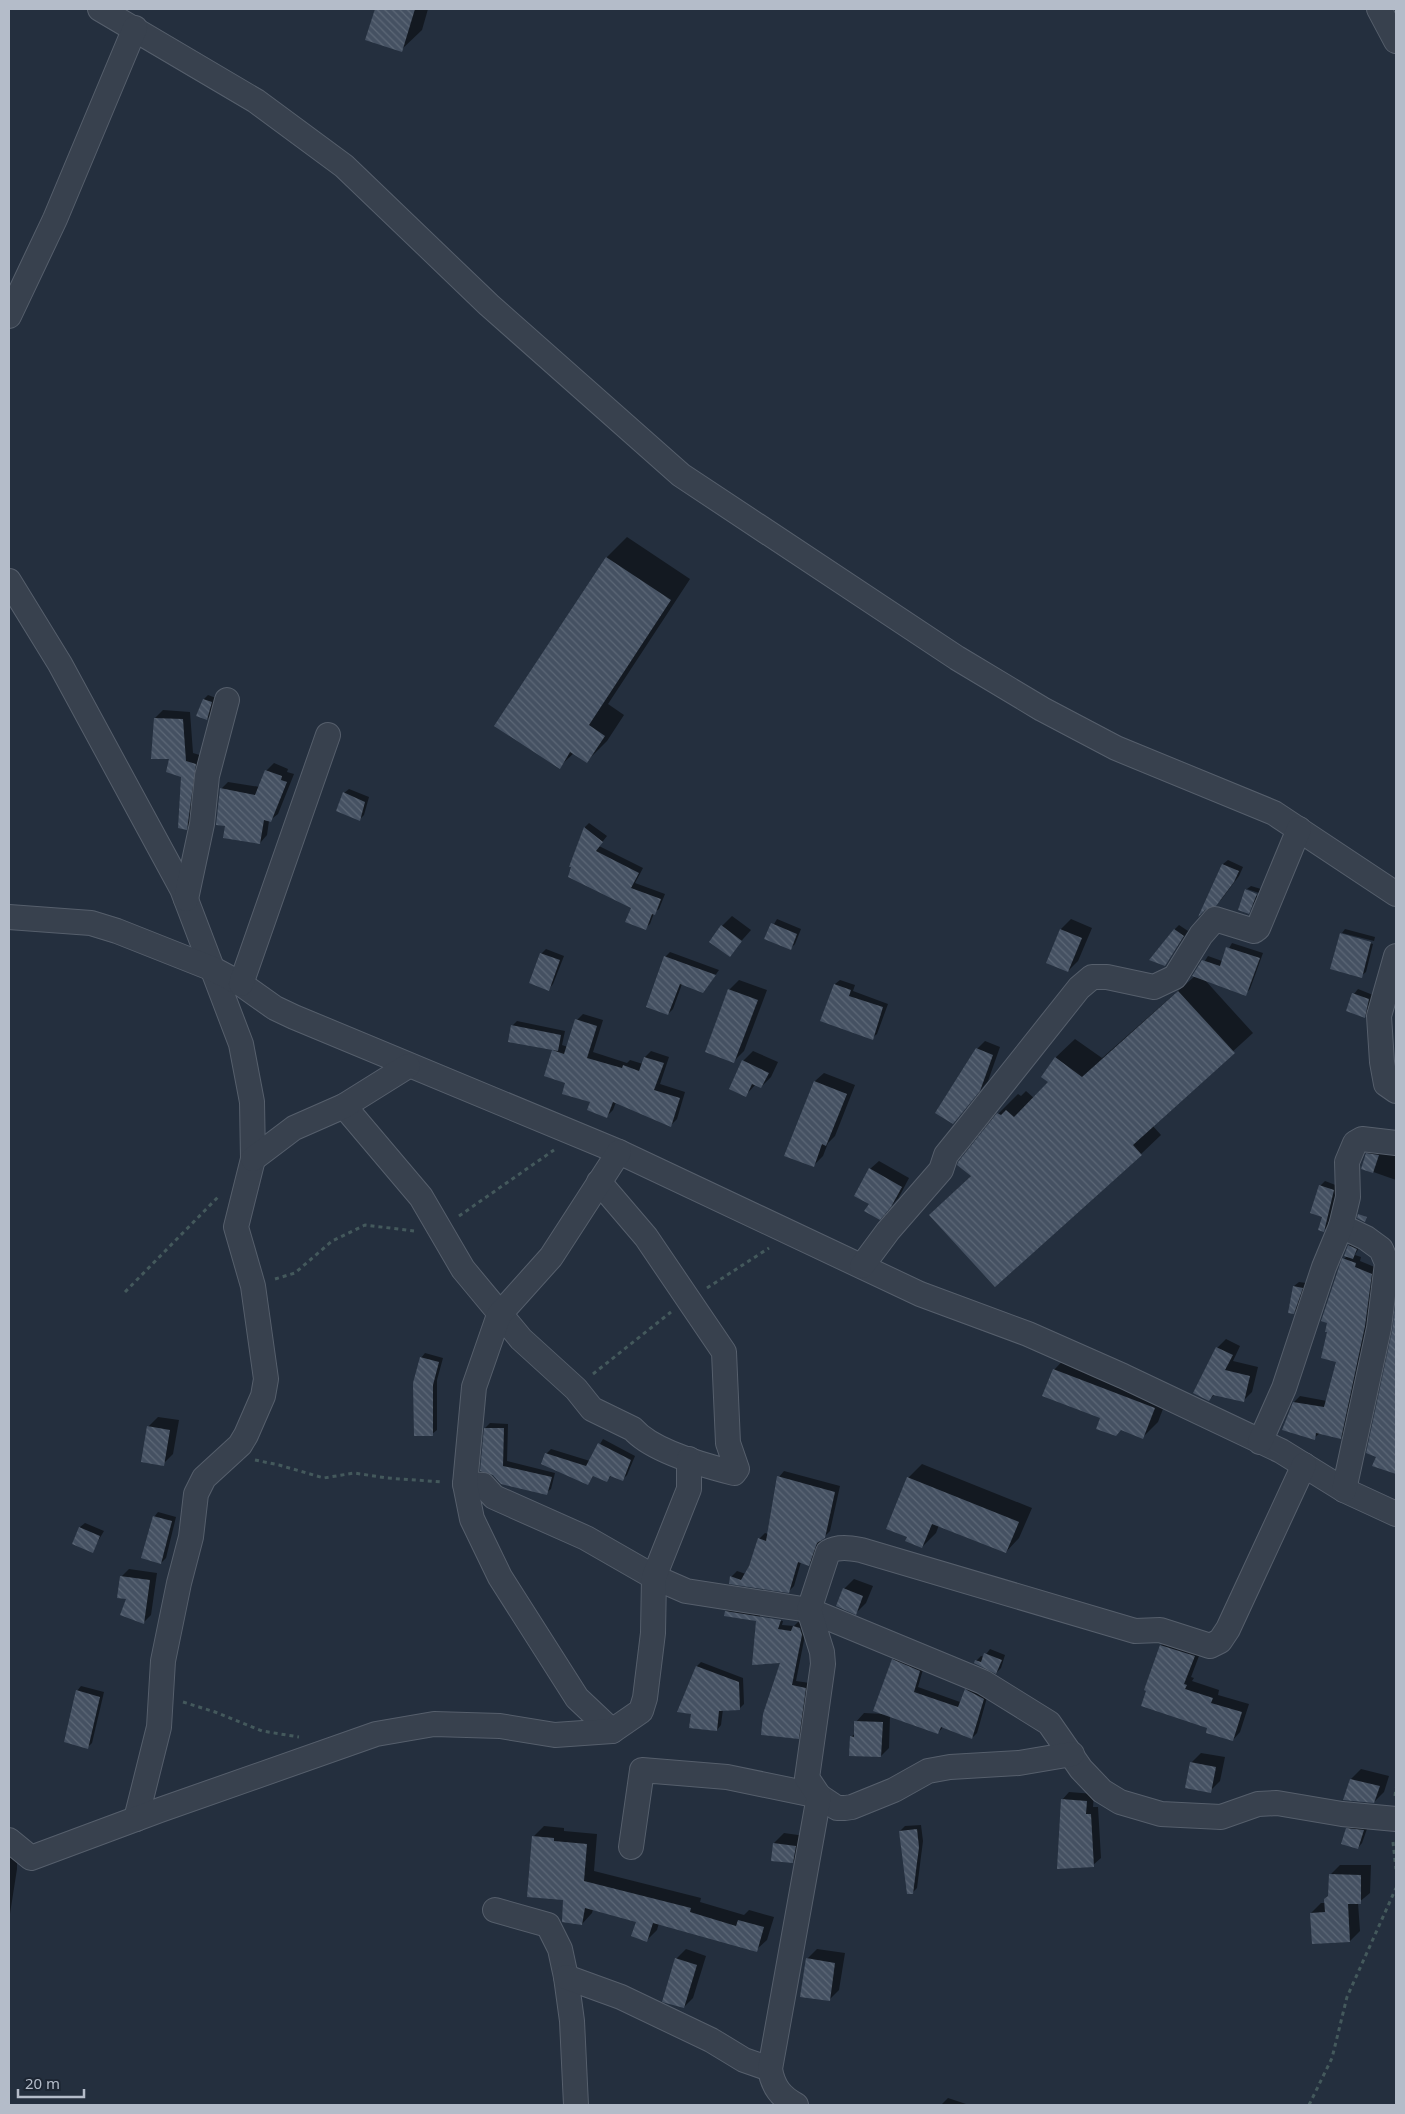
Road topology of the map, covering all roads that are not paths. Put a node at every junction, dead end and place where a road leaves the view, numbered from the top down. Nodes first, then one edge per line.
1 (100, 9) edge
2 (1379, 9) edge
3 (135, 28) junction
4 (1396, 40) edge
5 (9, 316) edge
6 (9, 581) edge
7 (227, 700) dead end
8 (328, 736) dead end
9 (1299, 828) junction
10 (1396, 894) edge
11 (186, 899) junction
12 (9, 917) edge
13 (1396, 956) edge
14 (213, 969) junction
15 (241, 984) junction
16 (408, 1066) junction
17 (1396, 1091) edge
18 (344, 1106) junction
19 (1396, 1143) edge
20 (619, 1152) junction
21 (252, 1159) junction
22 (599, 1182) junction
23 (1341, 1226) junction
24 (862, 1266) junction
25 (499, 1315) junction
26 (1260, 1442) junction
27 (689, 1458) junction
28 (1304, 1465) junction
29 (466, 1484) junction
30 (1344, 1490) junction
31 (1396, 1514) edge
32 (654, 1577) junction
33 (809, 1610) junction
34 (612, 1731) junction
35 (1072, 1754) junction
36 (819, 1796) junction
37 (136, 1819) junction
38 (1396, 1819) edge
39 (9, 1840) edge
40 (631, 1847) dead end
41 (495, 1910) dead end
42 (566, 1977) junction
43 (770, 2069) junction
44 (576, 2105) edge
45 (796, 2105) edge

1 - 3 street
2 - 4 street
3 - 5 street
3 - 9 street
6 - 11 street
7 - 11 street
8 - 15 street
9 - 10 street
9 - 24 street
11 - 14 street
12 - 14 street
13 - 17 street
14 - 15 street
14 - 21 street
15 - 16 street
16 - 18 street
16 - 20 street
18 - 21 street
18 - 25 street
19 - 23 street
20 - 22 street
20 - 24 street
21 - 37 street
22 - 25 street
22 - 27 street
23 - 26 street
23 - 30 street
24 - 26 street
25 - 27 street
25 - 29 street
26 - 28 street
27 - 32 street
28 - 30 street
28 - 33 street
29 - 32 street
29 - 34 street
30 - 31 street
32 - 33 street
32 - 34 street
33 - 35 street
33 - 36 street
34 - 37 street
35 - 36 street
35 - 38 street
36 - 40 street
36 - 43 street
37 - 39 street
41 - 42 street
42 - 43 street
42 - 44 street
43 - 45 street

